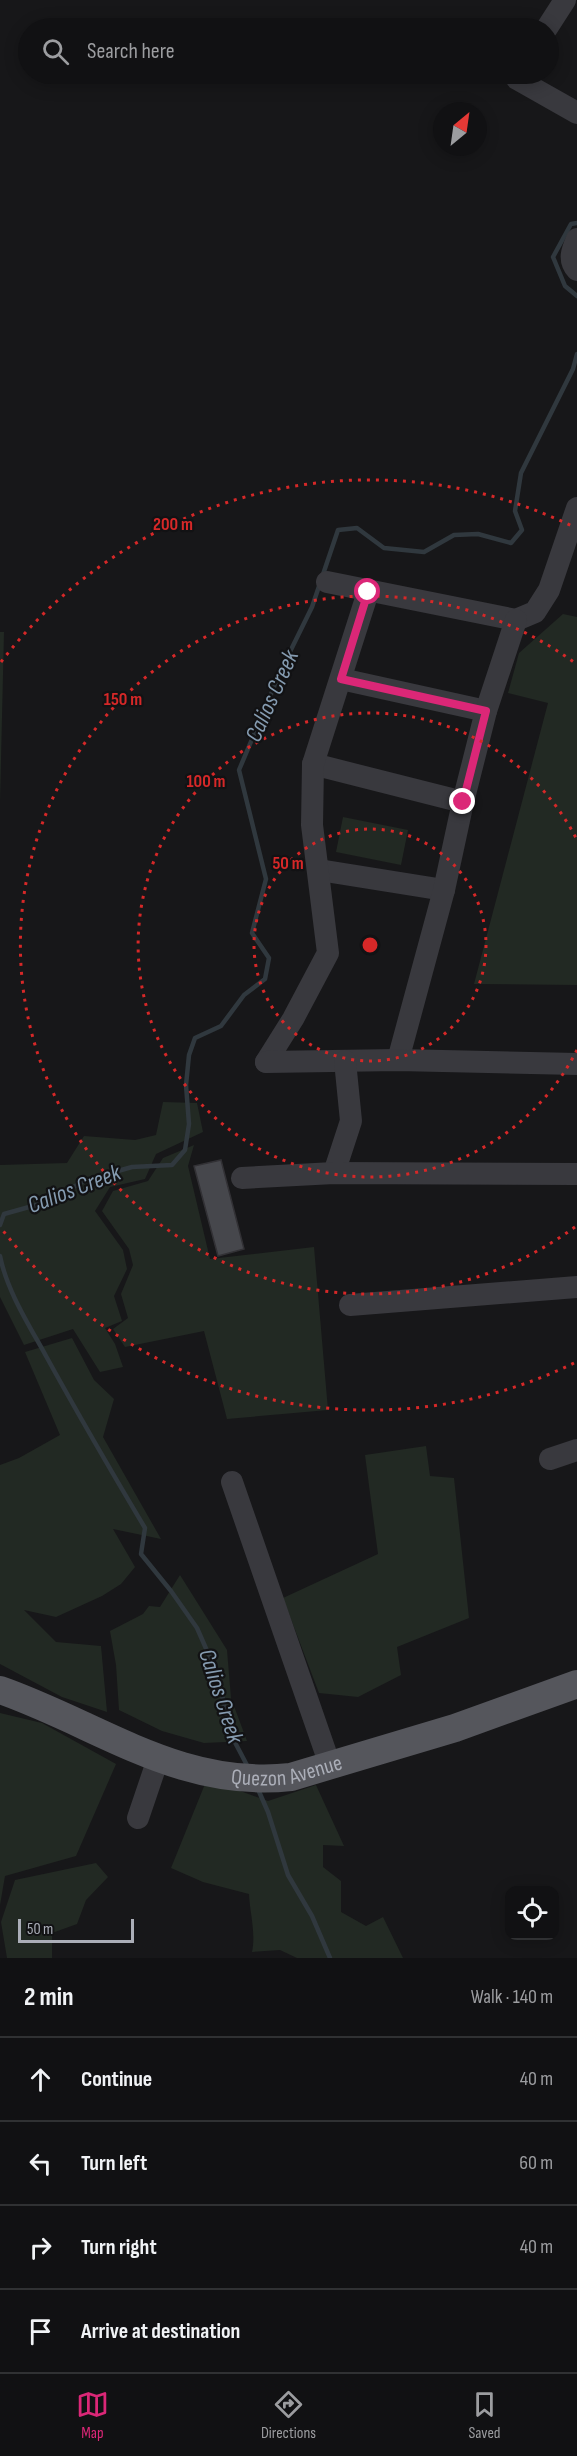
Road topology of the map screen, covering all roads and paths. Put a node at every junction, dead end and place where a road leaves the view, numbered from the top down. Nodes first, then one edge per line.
1 (564, 0) edge
2 (553, 18) edge
3 (526, 84) edge
4 (577, 113) edge
5 (577, 239) edge
6 (577, 270) edge
7 (577, 508) edge
8 (572, 536) edge
9 (327, 582) dead end
10 (368, 592) junction
11 (525, 616) junction
12 (341, 679) junction
13 (486, 711) junction
14 (313, 764) junction
15 (463, 802) junction
16 (319, 870) junction
17 (444, 890) junction
18 (398, 1060) junction
19 (345, 1061) junction
20 (577, 1064) edge
21 (334, 1173) junction
22 (577, 1174) edge
23 (242, 1178) dead end
24 (577, 1287) edge
25 (350, 1305) dead end
26 (577, 1450) edge
27 (550, 1459) dead end
28 (232, 1482) dead end
29 (577, 1684) edge
30 (0, 1690) edge
31 (158, 1760) junction
32 (330, 1765) junction
33 (138, 1818) dead end

1 - 2 street
3 - 4 street
5 - 6 street
7 - 8 street
8 - 11 street
9 - 10 street
10 - 11 street
10 - 12 street
11 - 13 street
12 - 13 street
12 - 14 street
13 - 15 street
14 - 15 street
14 - 16 street
15 - 17 street
16 - 17 street
16 - 19 street
17 - 18 street
18 - 19 street
18 - 20 street
19 - 21 street
21 - 22 street
21 - 23 street
24 - 25 street
26 - 27 street
28 - 32 street
29 - 32 main road, Quezon Avenue
30 - 31 main road, Quezon Avenue
31 - 32 main road, Quezon Avenue
31 - 33 street

